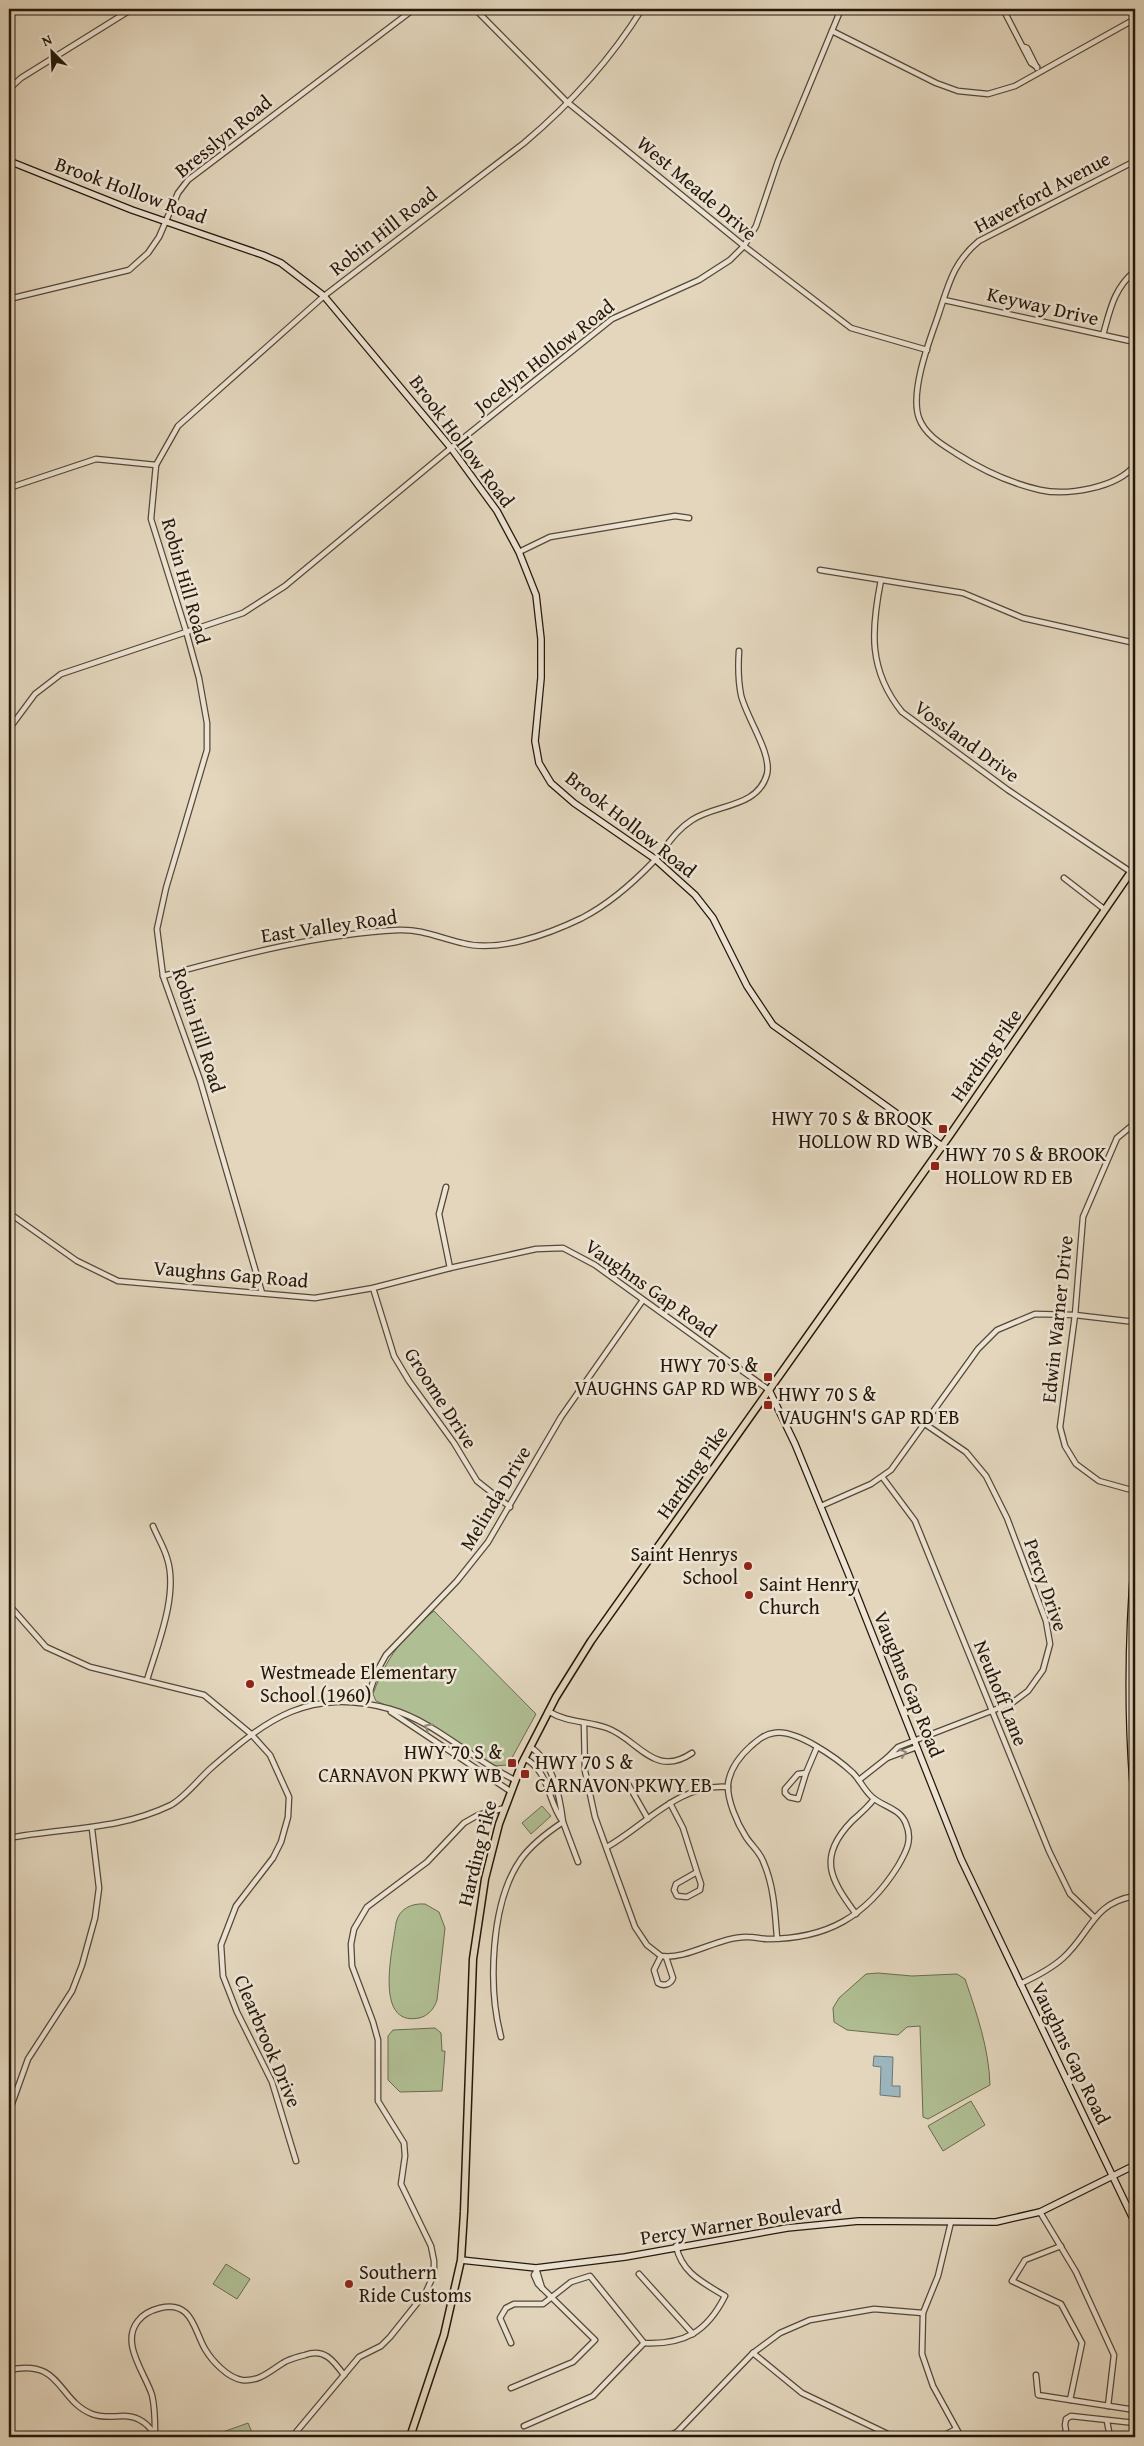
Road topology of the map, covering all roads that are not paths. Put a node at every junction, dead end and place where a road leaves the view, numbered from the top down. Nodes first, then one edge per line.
1 (132, 9) edge
2 (414, 9) edge
3 (474, 9) edge
4 (642, 9) edge
5 (840, 9) edge
6 (1003, 9) edge
7 (1135, 19) edge
8 (832, 31) junction
9 (1040, 73) junction
10 (9, 88) edge
11 (566, 102) junction
12 (1135, 161) edge
13 (9, 162) edge
14 (165, 221) junction
15 (744, 246) junction
16 (1135, 271) edge
17 (324, 296) junction
18 (9, 299) edge
19 (944, 300) junction
20 (1102, 335) junction
21 (1135, 342) edge
22 (926, 350) junction
23 (451, 448) junction
24 (156, 465) junction
25 (1135, 465) edge
26 (9, 488) edge
27 (689, 518) dead end
28 (519, 552) junction
29 (820, 570) dead end
30 (881, 580) junction
31 (186, 631) junction
32 (1135, 642) edge
33 (738, 651) dead end
34 (9, 729) edge
35 (655, 859) junction
36 (1134, 871) edge
37 (1064, 878) dead end
38 (1104, 909) junction
39 (163, 976) junction
40 (1135, 1123) edge
41 (942, 1146) junction
42 (446, 1187) dead end
43 (9, 1213) edge
44 (450, 1268) junction
45 (373, 1288) junction
46 (262, 1293) junction
47 (643, 1300) junction
48 (1075, 1315) junction
49 (1135, 1322) edge
50 (769, 1390) junction
51 (925, 1424) junction
52 (883, 1478) junction
53 (1135, 1491) edge
54 (821, 1506) junction
55 (510, 1507) junction
56 (153, 1526) dead end
57 (1135, 1554) edge
58 (9, 1605) edge
59 (147, 1680) junction
60 (366, 1703) junction
61 (381, 1707) junction
62 (548, 1711) junction
63 (993, 1712) junction
64 (584, 1724) junction
65 (251, 1734) junction
66 (915, 1741) junction
67 (530, 1747) junction
68 (817, 1747) junction
69 (918, 1748) junction
70 (692, 1753) dead end
71 (524, 1758) junction
72 (886, 1758) junction
73 (806, 1773) junction
74 (515, 1780) junction
75 (859, 1780) junction
76 (628, 1784) dead end
77 (728, 1787) junction
78 (510, 1790) junction
79 (874, 1799) junction
80 (670, 1803) junction
81 (1135, 1807) edge
82 (504, 1808) junction
83 (648, 1819) junction
84 (563, 1822) junction
85 (92, 1829) junction
86 (9, 1838) edge
87 (606, 1847) junction
88 (578, 1862) dead end
89 (697, 1872) junction
90 (1135, 1896) edge
91 (856, 1914) junction
92 (1094, 1917) junction
93 (777, 1938) junction
94 (663, 1956) junction
95 (1020, 1984) junction
96 (501, 2037) dead end
97 (9, 2112) edge
98 (296, 2161) dead end
99 (1135, 2165) edge
100 (1113, 2178) junction
101 (1040, 2212) junction
102 (951, 2222) junction
103 (1135, 2223) edge
104 (676, 2246) junction
105 (1061, 2246) junction
106 (461, 2260) junction
107 (536, 2269) junction
108 (639, 2274) dead end
109 (551, 2299) junction
110 (923, 2313) junction
111 (693, 2334) junction
112 (511, 2343) dead end
113 (644, 2343) junction
114 (753, 2353) junction
115 (9, 2370) edge
116 (344, 2375) junction
117 (1036, 2375) dead end
118 (511, 2388) dead end
119 (1070, 2400) junction
120 (1108, 2406) junction
121 (1135, 2410) edge
122 (1107, 2421) junction
123 (1135, 2423) edge
124 (524, 2426) dead end
125 (956, 2430) junction
126 (677, 2432) junction
127 (155, 2435) edge
128 (292, 2437) edge
129 (410, 2437) edge
130 (667, 2437) edge
131 (682, 2437) edge
132 (894, 2437) edge
133 (941, 2437) edge
134 (960, 2437) edge
135 (1067, 2437) edge
136 (1110, 2437) edge

1 - 10 street
2 - 14 street, Bresslyn Road
3 - 11 street, West Meade Drive
4 - 11 street, Robin Hill Road
5 - 8 street, Jocelyn Hollow Road
6 - 9 street
7 - 9 street
8 - 9 street
8 - 15 street, Jocelyn Hollow Road
11 - 15 street, West Meade Drive
11 - 17 street, Robin Hill Road
12 - 19 street, Haverford Avenue
13 - 14 street, Brook Hollow Road
14 - 17 street, Brook Hollow Road
14 - 18 street, Bresslyn Road
15 - 22 street, West Meade Drive
15 - 23 street, Jocelyn Hollow Road
16 - 20 street
17 - 23 street, Brook Hollow Road
17 - 24 street, Robin Hill Road
19 - 20 street, Keyway Drive
19 - 22 street, Haverford Avenue
20 - 21 street, Keyway Drive
22 - 25 street, Haverford Avenue
23 - 28 street, Brook Hollow Road
23 - 31 street, Jocelyn Hollow Road
24 - 26 street
24 - 31 street, Robin Hill Road
27 - 28 street
28 - 35 street, Brook Hollow Road
29 - 30 street
30 - 32 street
30 - 36 street, Vossland Drive
31 - 34 street, Jocelyn Hollow Road
31 - 39 street, Robin Hill Road
33 - 35 street, East Valley Road
35 - 39 street, East Valley Road
35 - 41 street, Brook Hollow Road
36 - 38 main road, Harding Pike
37 - 38 street
38 - 41 main road, Harding Pike
39 - 46 street, Robin Hill Road
40 - 48 street, Edwin Warner Drive
41 - 50 main road, Harding Pike
42 - 44 street
43 - 46 street, Vaughns Gap Road
44 - 45 street, Vaughns Gap Road
44 - 47 street, Vaughns Gap Road
45 - 46 street, Vaughns Gap Road
45 - 55 street, Groome Drive
47 - 50 street, Vaughns Gap Road
47 - 55 street, Melinda Drive
48 - 49 street
48 - 51 street
48 - 53 street, Edwin Warner Drive
50 - 54 street, Vaughns Gap Road
50 - 62 main road, Harding Pike
51 - 52 street
51 - 63 street, Percy Drive
52 - 54 street
52 - 63 street, Neuhoff Lane
54 - 66 street, Vaughns Gap Road
55 - 60 street, Melinda Drive
56 - 59 street
57 - 81 street
58 - 59 street, Clearbrook Drive
59 - 65 street, Clearbrook Drive
60 - 61 street
60 - 65 street
74 -> 61 street
61 - 78 street
62 - 64 street
62 - 67 main road, Harding Pike
63 - 66 street, Percy Drive
63 - 92 street, Neuhoff Lane
64 - 70 street
64 - 87 street
65 - 85 street
65 - 98 street, Clearbrook Drive
66 - 69 street, Vaughns Gap Road
66 - 72 street, Percy Drive
67 - 71 main road, Harding Pike
67 - 84 street
68 - 73 street
68 - 75 street
68 - 77 street
72 -> 69 street
69 - 95 street, Vaughns Gap Road
71 - 74 main road, Harding Pike
71 - 84 street
72 - 75 street, Percy Drive
73 - 73 street
74 - 78 main road, Harding Pike
75 - 79 street
76 - 83 street
77 - 80 street
77 - 93 street
78 - 82 main road, Harding Pike
79 - 91 street
79 - 91 street
80 - 83 street
80 - 89 street
82 - 106 main road, Harding Pike
82 - 116 street
83 - 87 street
84 - 88 street
84 - 96 street
85 - 86 street
85 - 97 street
87 - 94 street
89 - 89 street
90 - 92 street
91 - 93 street
92 - 95 street
93 - 94 street
94 - 94 street
95 - 100 street, Vaughns Gap Road
99 - 100 street, Percy Warner Boulevard
100 - 101 street, Percy Warner Boulevard
100 - 103 street, Vaughns Gap Road
101 - 102 street, Percy Warner Boulevard
101 - 105 street
102 - 104 street, Percy Warner Boulevard
102 - 110 street
104 - 107 street, Percy Warner Boulevard
104 - 111 street
105 - 119 street
105 - 120 street
106 - 107 street, Percy Warner Boulevard
106 - 129 main road, Harding Pike
107 - 109 street
108 - 111 street
109 - 112 street
109 - 113 street
109 - 118 street
110 - 114 street
110 - 125 street
111 - 113 street
113 - 124 street
114 - 126 street
114 - 132 street
115 - 127 street
116 - 127 street
116 - 128 street
117 - 119 street
119 - 120 street
120 - 121 street
122 - 123 street
122 - 135 street
122 - 136 street
125 - 133 street
125 - 134 street
126 - 130 street
126 - 131 street

